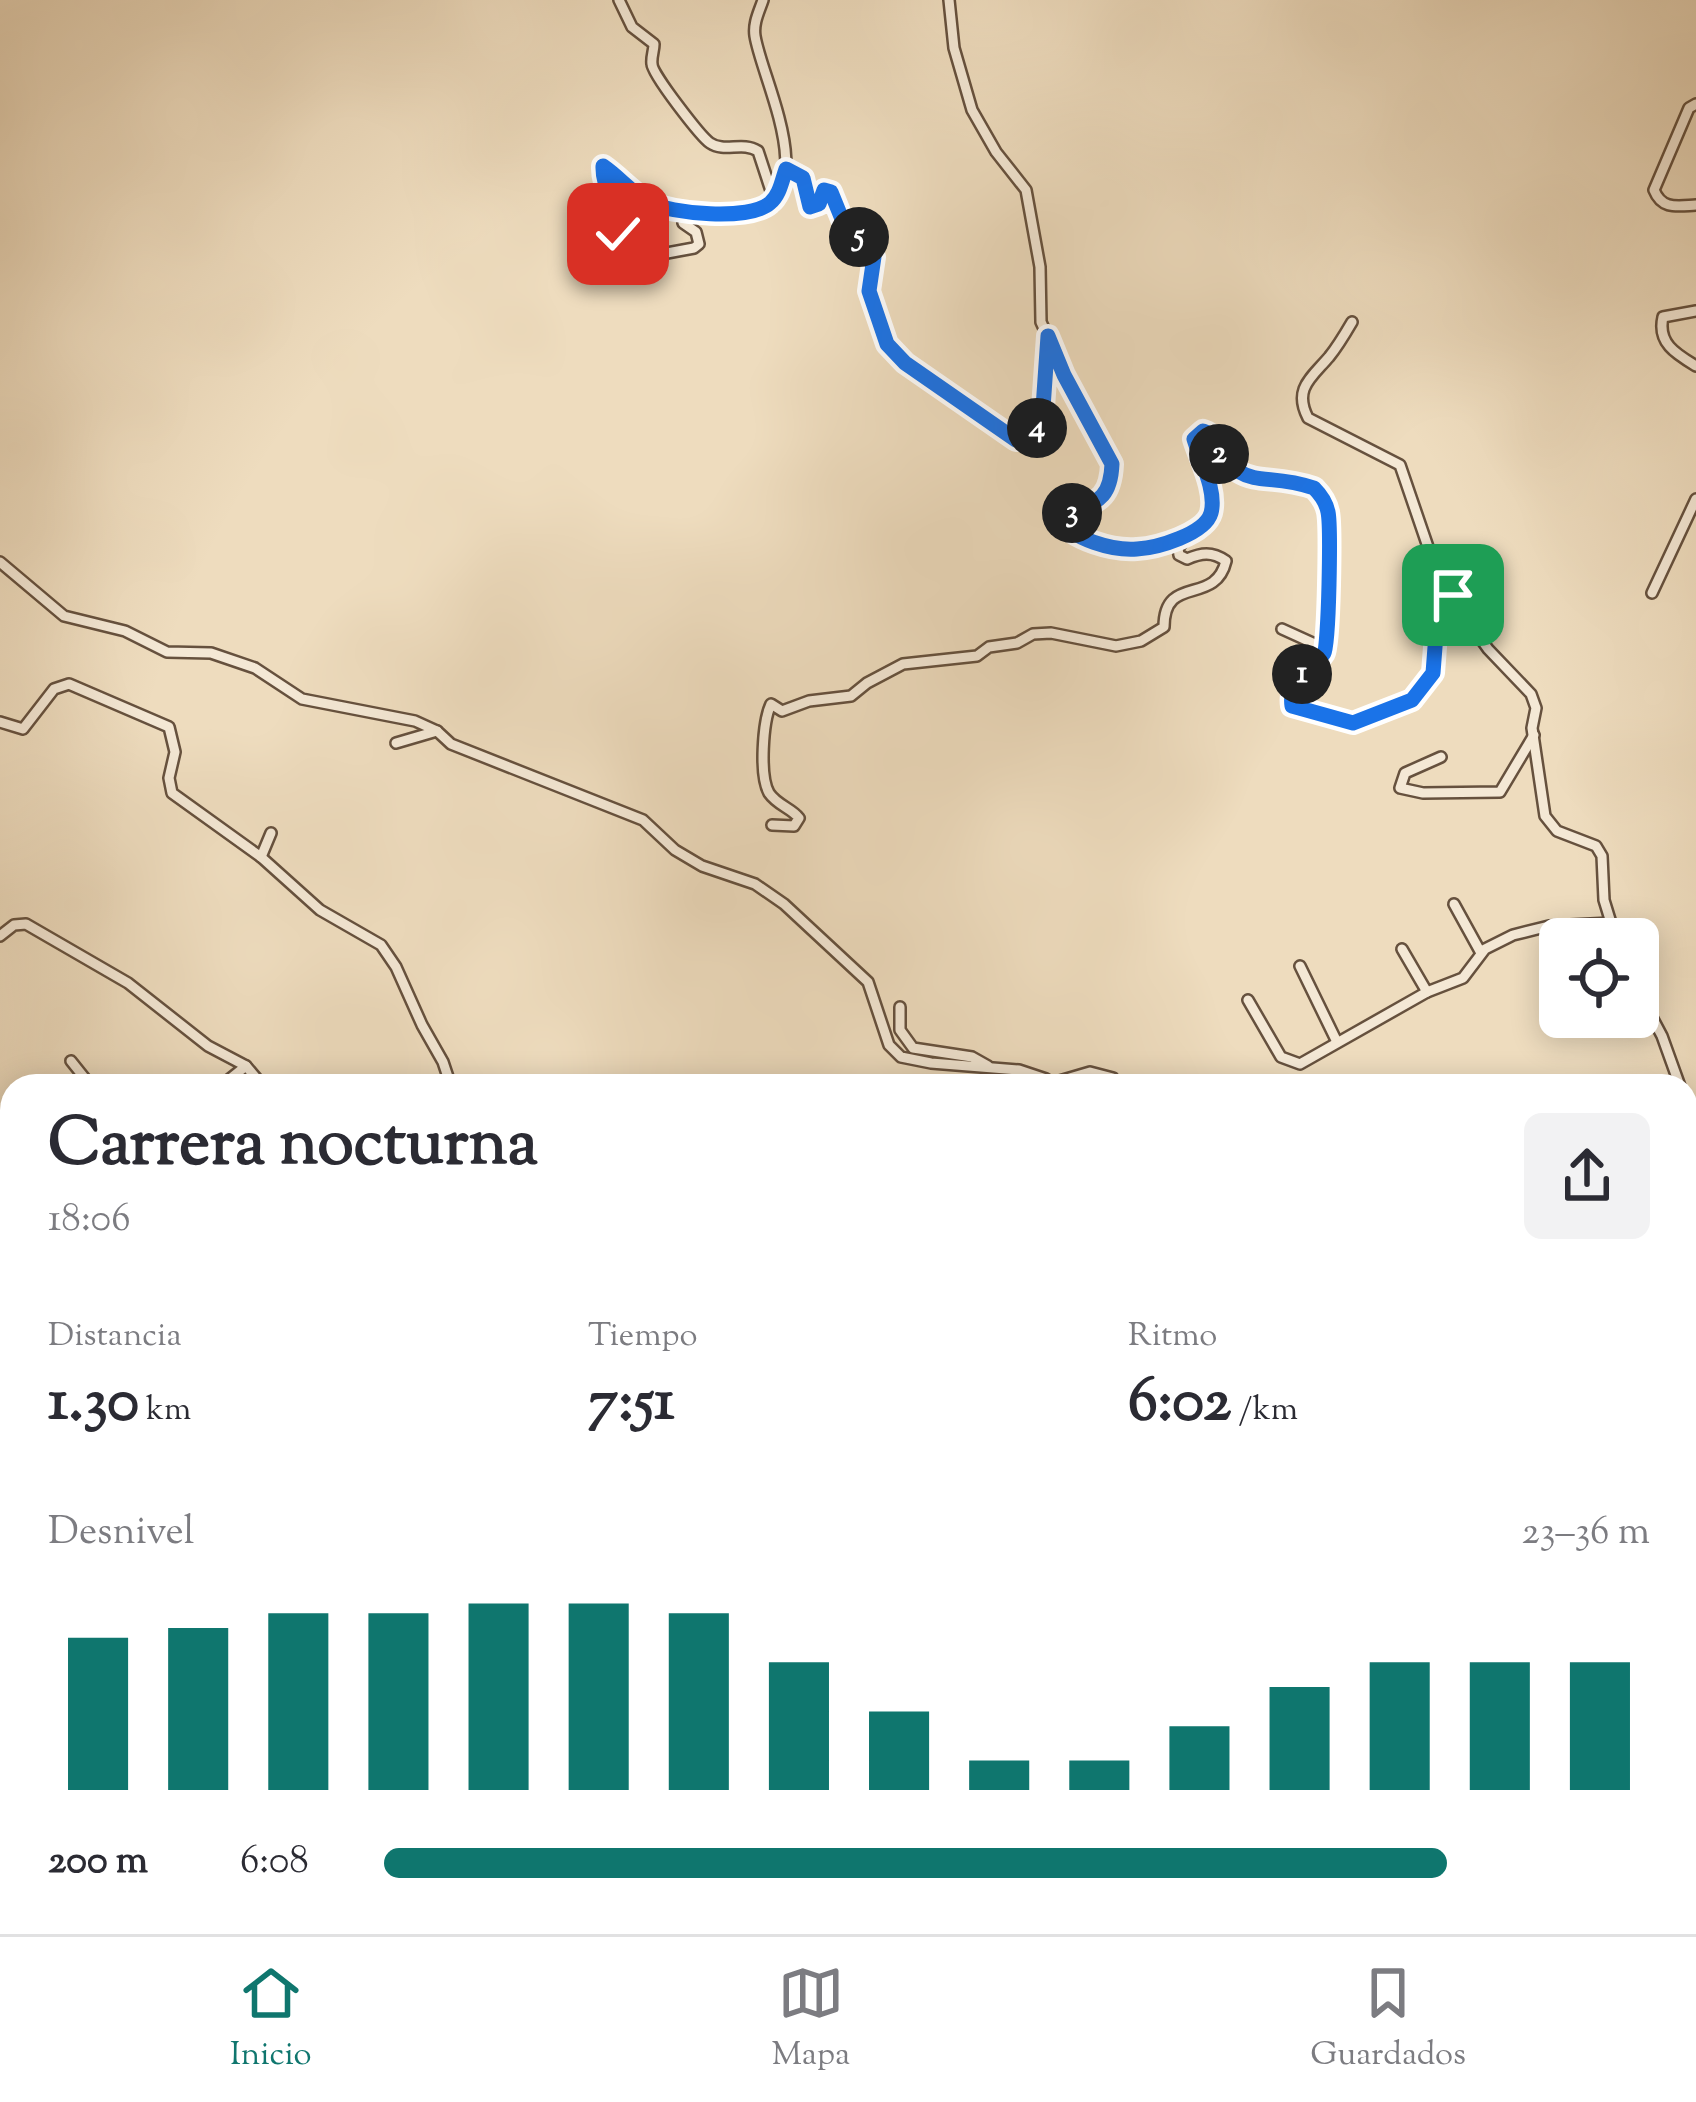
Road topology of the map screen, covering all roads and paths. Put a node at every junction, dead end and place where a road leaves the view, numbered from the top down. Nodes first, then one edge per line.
1 (619, 0) edge
2 (763, 0) edge
3 (949, 0) edge
4 (1696, 104) edge
5 (786, 169) junction
6 (774, 200) junction
7 (1696, 205) edge
8 (698, 212) junction
9 (618, 234) dead end
10 (667, 253) dead end
11 (1696, 311) edge
12 (1352, 322) dead end
13 (1048, 336) junction
14 (1696, 366) edge
15 (1696, 500) edge
16 (1190, 533) junction
17 (0, 562) edge
18 (1440, 582) junction
19 (1652, 593) dead end
20 (1282, 629) dead end
21 (1326, 649) junction
22 (0, 722) edge
23 (437, 731) junction
24 (1534, 735) junction
25 (396, 743) dead end
26 (1441, 758) dead end
27 (772, 825) dead end
28 (272, 833) dead end
29 (261, 857) junction
30 (1454, 904) dead end
31 (1610, 918) edge
32 (1539, 929) edge
33 (0, 936) edge
34 (1402, 949) dead end
35 (1481, 953) junction
36 (1300, 966) dead end
37 (1427, 992) junction
38 (1248, 1000) dead end
39 (900, 1007) dead end
40 (1659, 1030) edge
41 (1337, 1042) junction
42 (71, 1061) dead end
43 (246, 1066) junction
44 (992, 1068) junction
45 (81, 1074) edge
46 (236, 1074) edge
47 (253, 1074) edge
48 (447, 1074) edge
49 (1034, 1074) edge
50 (1676, 1074) edge

1 - 6 street
2 - 5 street
3 - 13 street
4 - 7 street
5 - 6 street
5 - 13 street
6 - 8 street
8 - 9 street
8 - 10 street
11 - 14 street
12 - 18 street
13 - 16 street
15 - 19 street
16 - 21 street
16 - 27 street
17 - 23 street
18 - 21 street
18 - 24 street
20 - 21 street
22 - 29 street
23 - 25 street
23 - 44 street
24 - 26 street
24 - 31 street
28 - 29 street
29 - 48 street
30 - 35 street
32 - 35 street
33 - 43 street
34 - 37 street
35 - 37 street
36 - 41 street
37 - 41 street
38 - 41 street
39 - 44 street
40 - 50 street
42 - 45 street
43 - 46 street
43 - 47 street
44 - 49 street

